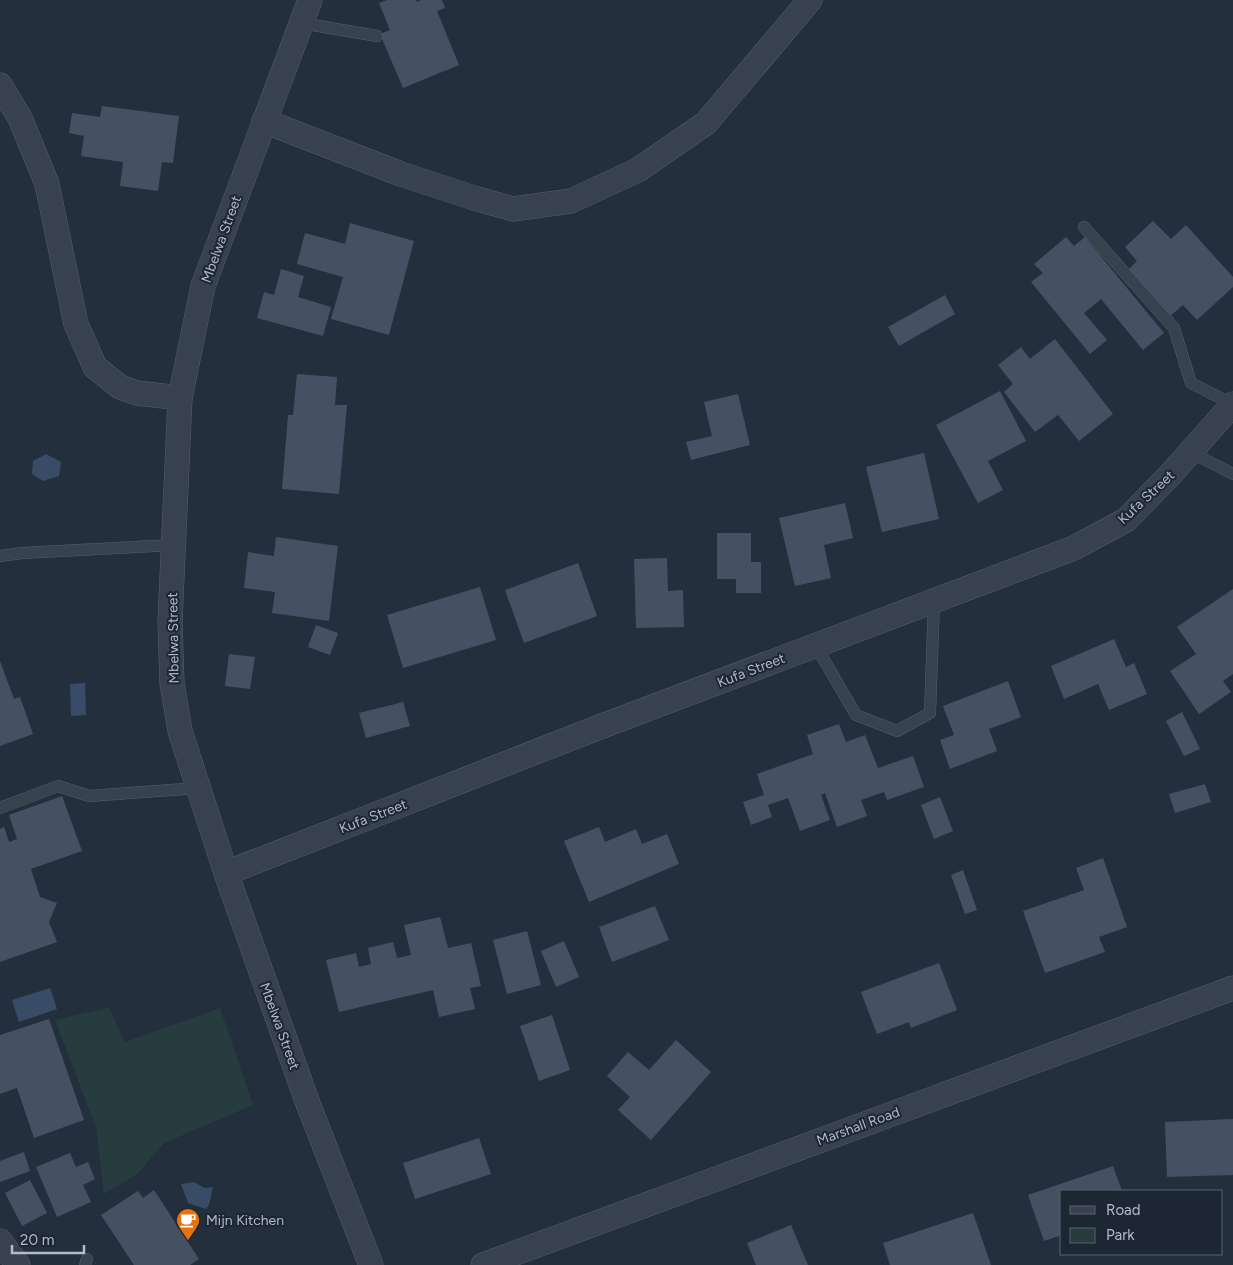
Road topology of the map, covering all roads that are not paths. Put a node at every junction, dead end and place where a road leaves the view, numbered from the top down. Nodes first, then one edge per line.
1 (310, 0) edge
2 (810, 0) edge
3 (301, 23) junction
4 (377, 36) dead end
5 (0, 85) edge
6 (264, 121) junction
7 (1084, 227) dead end
8 (180, 398) junction
9 (1233, 404) edge
10 (1190, 452) junction
11 (1233, 474) edge
12 (174, 545) junction
13 (0, 556) edge
14 (934, 601) junction
15 (816, 646) junction
16 (198, 788) junction
17 (0, 808) edge
18 (226, 873) junction
19 (1233, 988) edge
20 (0, 1241) edge
21 (18, 1265) edge
22 (371, 1265) edge
23 (483, 1265) edge

1 - 3 street, Mbelwa Street
2 - 6 street
3 - 4 lane
3 - 6 street, Mbelwa Street
5 - 8 street
6 - 8 street, Mbelwa Street
7 - 9 lane
8 - 12 street, Mbelwa Street
9 - 10 street, Kufa Street
10 - 11 lane
10 - 14 street, Kufa Street
12 - 13 lane
12 - 16 street, Mbelwa Street
14 - 15 street, Kufa Street
14 - 15 lane
15 - 18 street, Kufa Street
16 - 17 lane
16 - 18 street, Mbelwa Street
18 - 22 street, Mbelwa Street
19 - 23 street, Marshall Road
20 - 21 street

